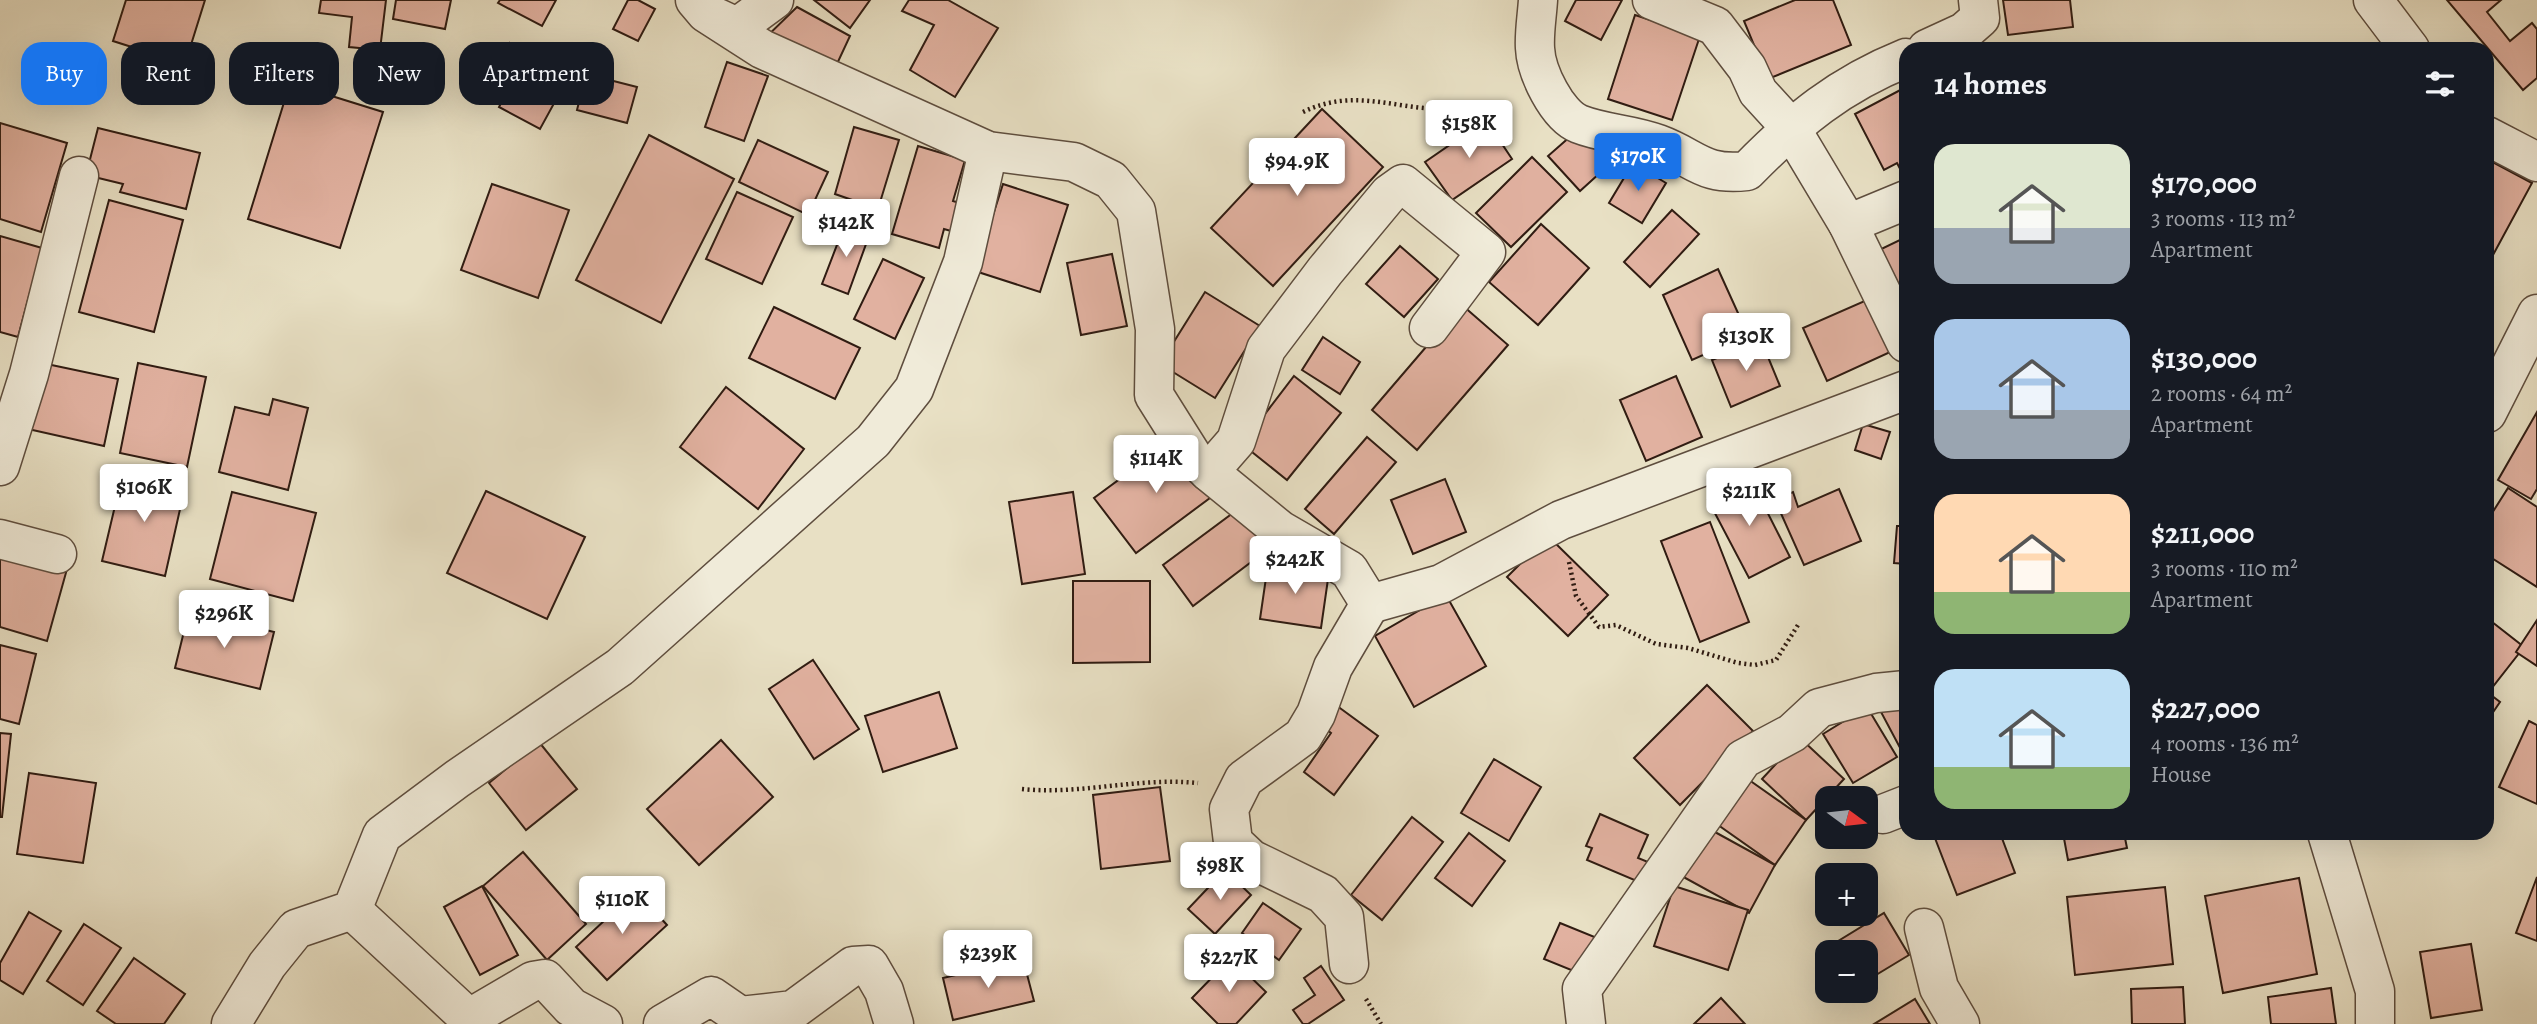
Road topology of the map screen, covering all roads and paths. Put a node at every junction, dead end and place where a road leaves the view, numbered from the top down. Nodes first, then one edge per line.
1 (774, 0) edge
2 (1538, 0) edge
3 (1652, 0) edge
4 (1978, 0) edge
5 (2373, 0) edge
6 (701, 6) edge
7 (1942, 42) edge
8 (2405, 42) edge
9 (1899, 61) edge
10 (1558, 106) junction
11 (1303, 111) dead end
12 (1790, 127) junction
13 (2494, 140) edge
14 (988, 151) junction
15 (2537, 162) edge
16 (79, 176) dead end
17 (1899, 203) edge
18 (1848, 224) junction
19 (2537, 314) edge
20 (1429, 328) dead end
21 (1899, 329) edge
22 (2494, 386) edge
23 (1899, 393) edge
24 (0, 466) edge
25 (1209, 472) junction
26 (1561, 520) junction
27 (0, 539) edge
28 (57, 554) dead end
29 (1370, 604) junction
30 (1798, 625) dead end
31 (1899, 691) edge
32 (1240, 788) junction
33 (1022, 789) dead end
34 (2329, 840) edge
35 (352, 910) junction
36 (1924, 928) dead end
37 (1349, 964) dead end
38 (472, 1021) edge
39 (231, 1024) edge
40 (603, 1024) edge
41 (663, 1024) edge
42 (894, 1024) edge
43 (1586, 1024) edge
44 (1960, 1024) edge
45 (2375, 1024) edge

1 - 6 street
2 - 10 street
3 - 12 street
4 - 7 street
5 - 8 street
6 - 14 street
9 - 12 street
10 - 11 path
10 - 12 street
12 - 18 street
13 - 15 street
14 - 25 street
14 - 35 street
16 - 24 street
17 - 18 street
18 - 21 street
19 - 22 street
20 - 25 street
23 - 26 street
25 - 29 street
26 - 29 street
26 - 30 path
27 - 28 street
29 - 32 street
31 - 43 street
32 - 33 path
32 - 37 street
34 - 45 street
35 - 38 street
35 - 39 street
36 - 44 street
38 - 40 street
41 - 42 street

